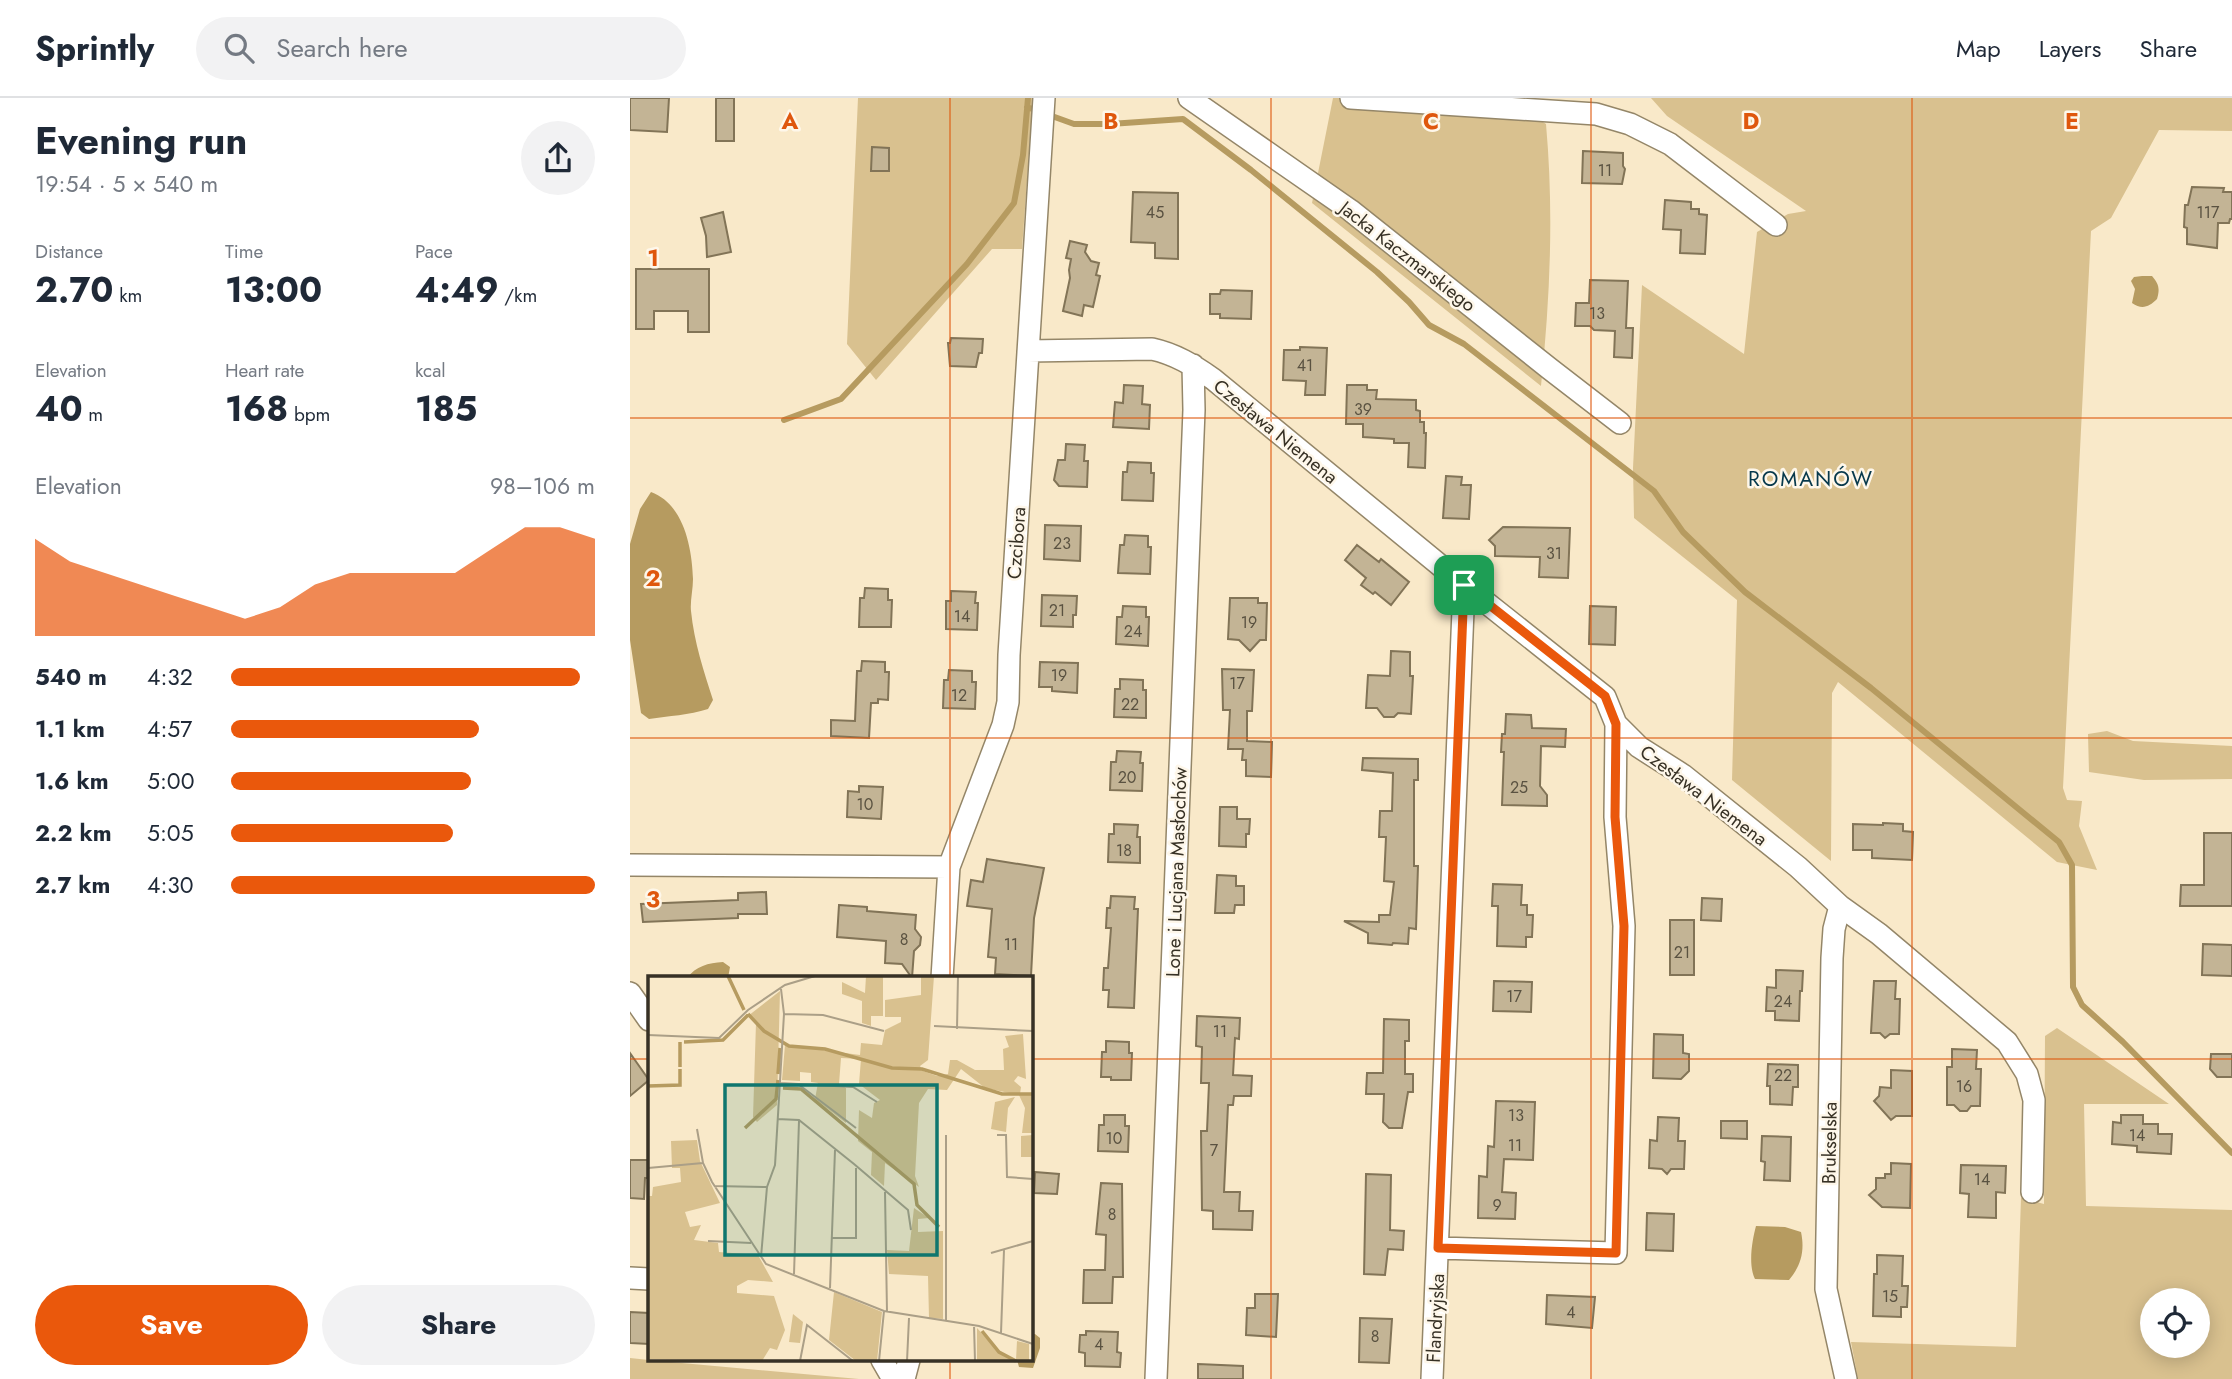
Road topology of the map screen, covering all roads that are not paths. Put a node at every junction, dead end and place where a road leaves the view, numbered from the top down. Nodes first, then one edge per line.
1 (1044, 98) edge
2 (1189, 98) edge
3 (1351, 98) edge
4 (1776, 225) dead end
5 (1028, 351) junction
6 (1193, 365) junction
7 (1620, 423) dead end
8 (1464, 585) junction
9 (1616, 724) junction
10 (630, 865) edge
11 (949, 867) junction
12 (1840, 906) junction
13 (942, 976) edge
14 (630, 993) edge
15 (648, 1019) edge
16 (2032, 1192) dead end
17 (1438, 1248) junction
18 (630, 1278) edge
19 (648, 1279) edge
20 (883, 1362) edge
21 (893, 1379) edge
22 (1156, 1379) edge
23 (1432, 1379) edge
24 (1846, 1379) edge

1 - 5 street, Czcibora
2 - 7 street, Jacka Kaczmarskiego
3 - 4 street
5 - 6 street, Czesława Niemena
5 - 11 street, Czcibora
6 - 8 street, Czesława Niemena
6 - 22 street, Lone i Lucjana Masłochów
8 - 9 street, Czesława Niemena
8 - 17 street, Flandryjska
9 - 12 street, Czesława Niemena
9 - 17 street
10 - 11 street
11 - 13 street, Czcibora
12 - 16 street, Czesława Niemena
12 - 24 street, Brukselska
14 - 15 street
17 - 23 street, Flandryjska
18 - 19 street
20 - 21 street

